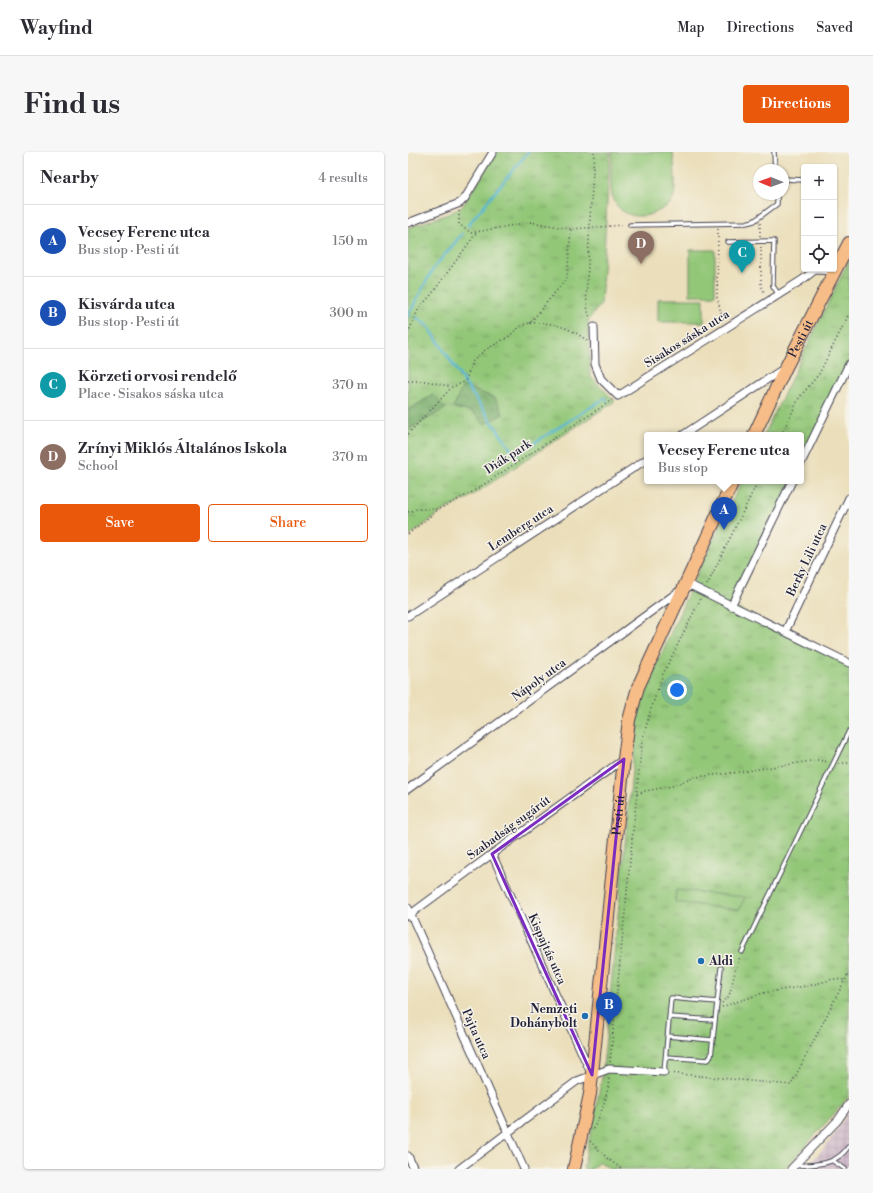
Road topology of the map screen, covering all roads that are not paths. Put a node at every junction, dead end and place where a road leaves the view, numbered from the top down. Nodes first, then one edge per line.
1 (493, 152) edge
2 (774, 152) edge
3 (775, 164) edge
4 (789, 179) edge
5 (801, 180) edge
6 (777, 200) edge
7 (408, 223) edge
8 (630, 225) road end
9 (728, 242) dead end
10 (849, 243) edge
11 (837, 258) edge
12 (812, 272) edge
13 (826, 272) edge
14 (779, 295) junction
15 (594, 327) road end
16 (849, 364) edge
17 (786, 367) junction
18 (688, 432) edge
19 (755, 432) edge
20 (804, 457) edge
21 (644, 461) edge
22 (732, 484) edge
23 (791, 484) edge
24 (849, 498) edge
25 (682, 589) junction
26 (731, 606) junction
27 (408, 616) edge
28 (785, 632) junction
29 (849, 663) edge
30 (849, 731) edge
31 (624, 759) junction
32 (408, 789) edge
33 (492, 854) junction
34 (409, 913) edge
35 (742, 952) road end
36 (721, 968) dead end
37 (717, 1002) junction
38 (669, 1017) junction
39 (714, 1020) junction
40 (667, 1036) junction
41 (712, 1040) junction
42 (666, 1057) junction
43 (664, 1072) joint
44 (592, 1075) junction
45 (849, 1104) edge
46 (508, 1133) junction
47 (849, 1146) edge
48 (408, 1156) edge
49 (833, 1161) junction
50 (793, 1167) edge
51 (414, 1169) edge
52 (459, 1169) edge
53 (524, 1169) edge
54 (574, 1169) edge
55 (845, 1169) edge

1 - 7 street
2 - 3 lane
4 - 5 lane
6 - 8 lane
9 - 14 lane
10 - 11 main road, Pesti út
12 - 14 street, Sisakos sáska utca
13 - 17 main road, Pesti út
14 - 15 street, Sisakos sáska utca
16 - 20 street
17 - 18 street
17 - 19 main road, Pesti út
21 - 27 street, Lemberg utca
22 - 25 main road, Pesti út
23 - 26 street
24 - 28 street, Berky Lili utca
25 - 26 street
25 - 31 main road, Pesti út
25 - 32 street, Nápoly utca
26 - 28 street
28 - 29 street
30 - 35 lane
31 - 33 street, Szabadság sugárút
31 - 44 main road, Pesti út
33 - 34 street, Szabadság sugárút
33 - 44 street, Kispajtás utca
34 - 46 street, Pajta utca
36 - 37 lane
37 - 38 lane
37 - 39 lane
38 - 39 lane
38 - 40 lane
39 - 41 lane
40 - 41 lane
40 - 42 lane
41 - 42 lane
42 - 43 lane
43 - 44 street
44 - 46 street
44 - 54 main road, Pesti út
45 - 50 street
46 - 52 street
46 - 53 street, Pajta utca
47 - 49 lane
48 - 51 street
49 - 50 lane
49 - 55 lane

